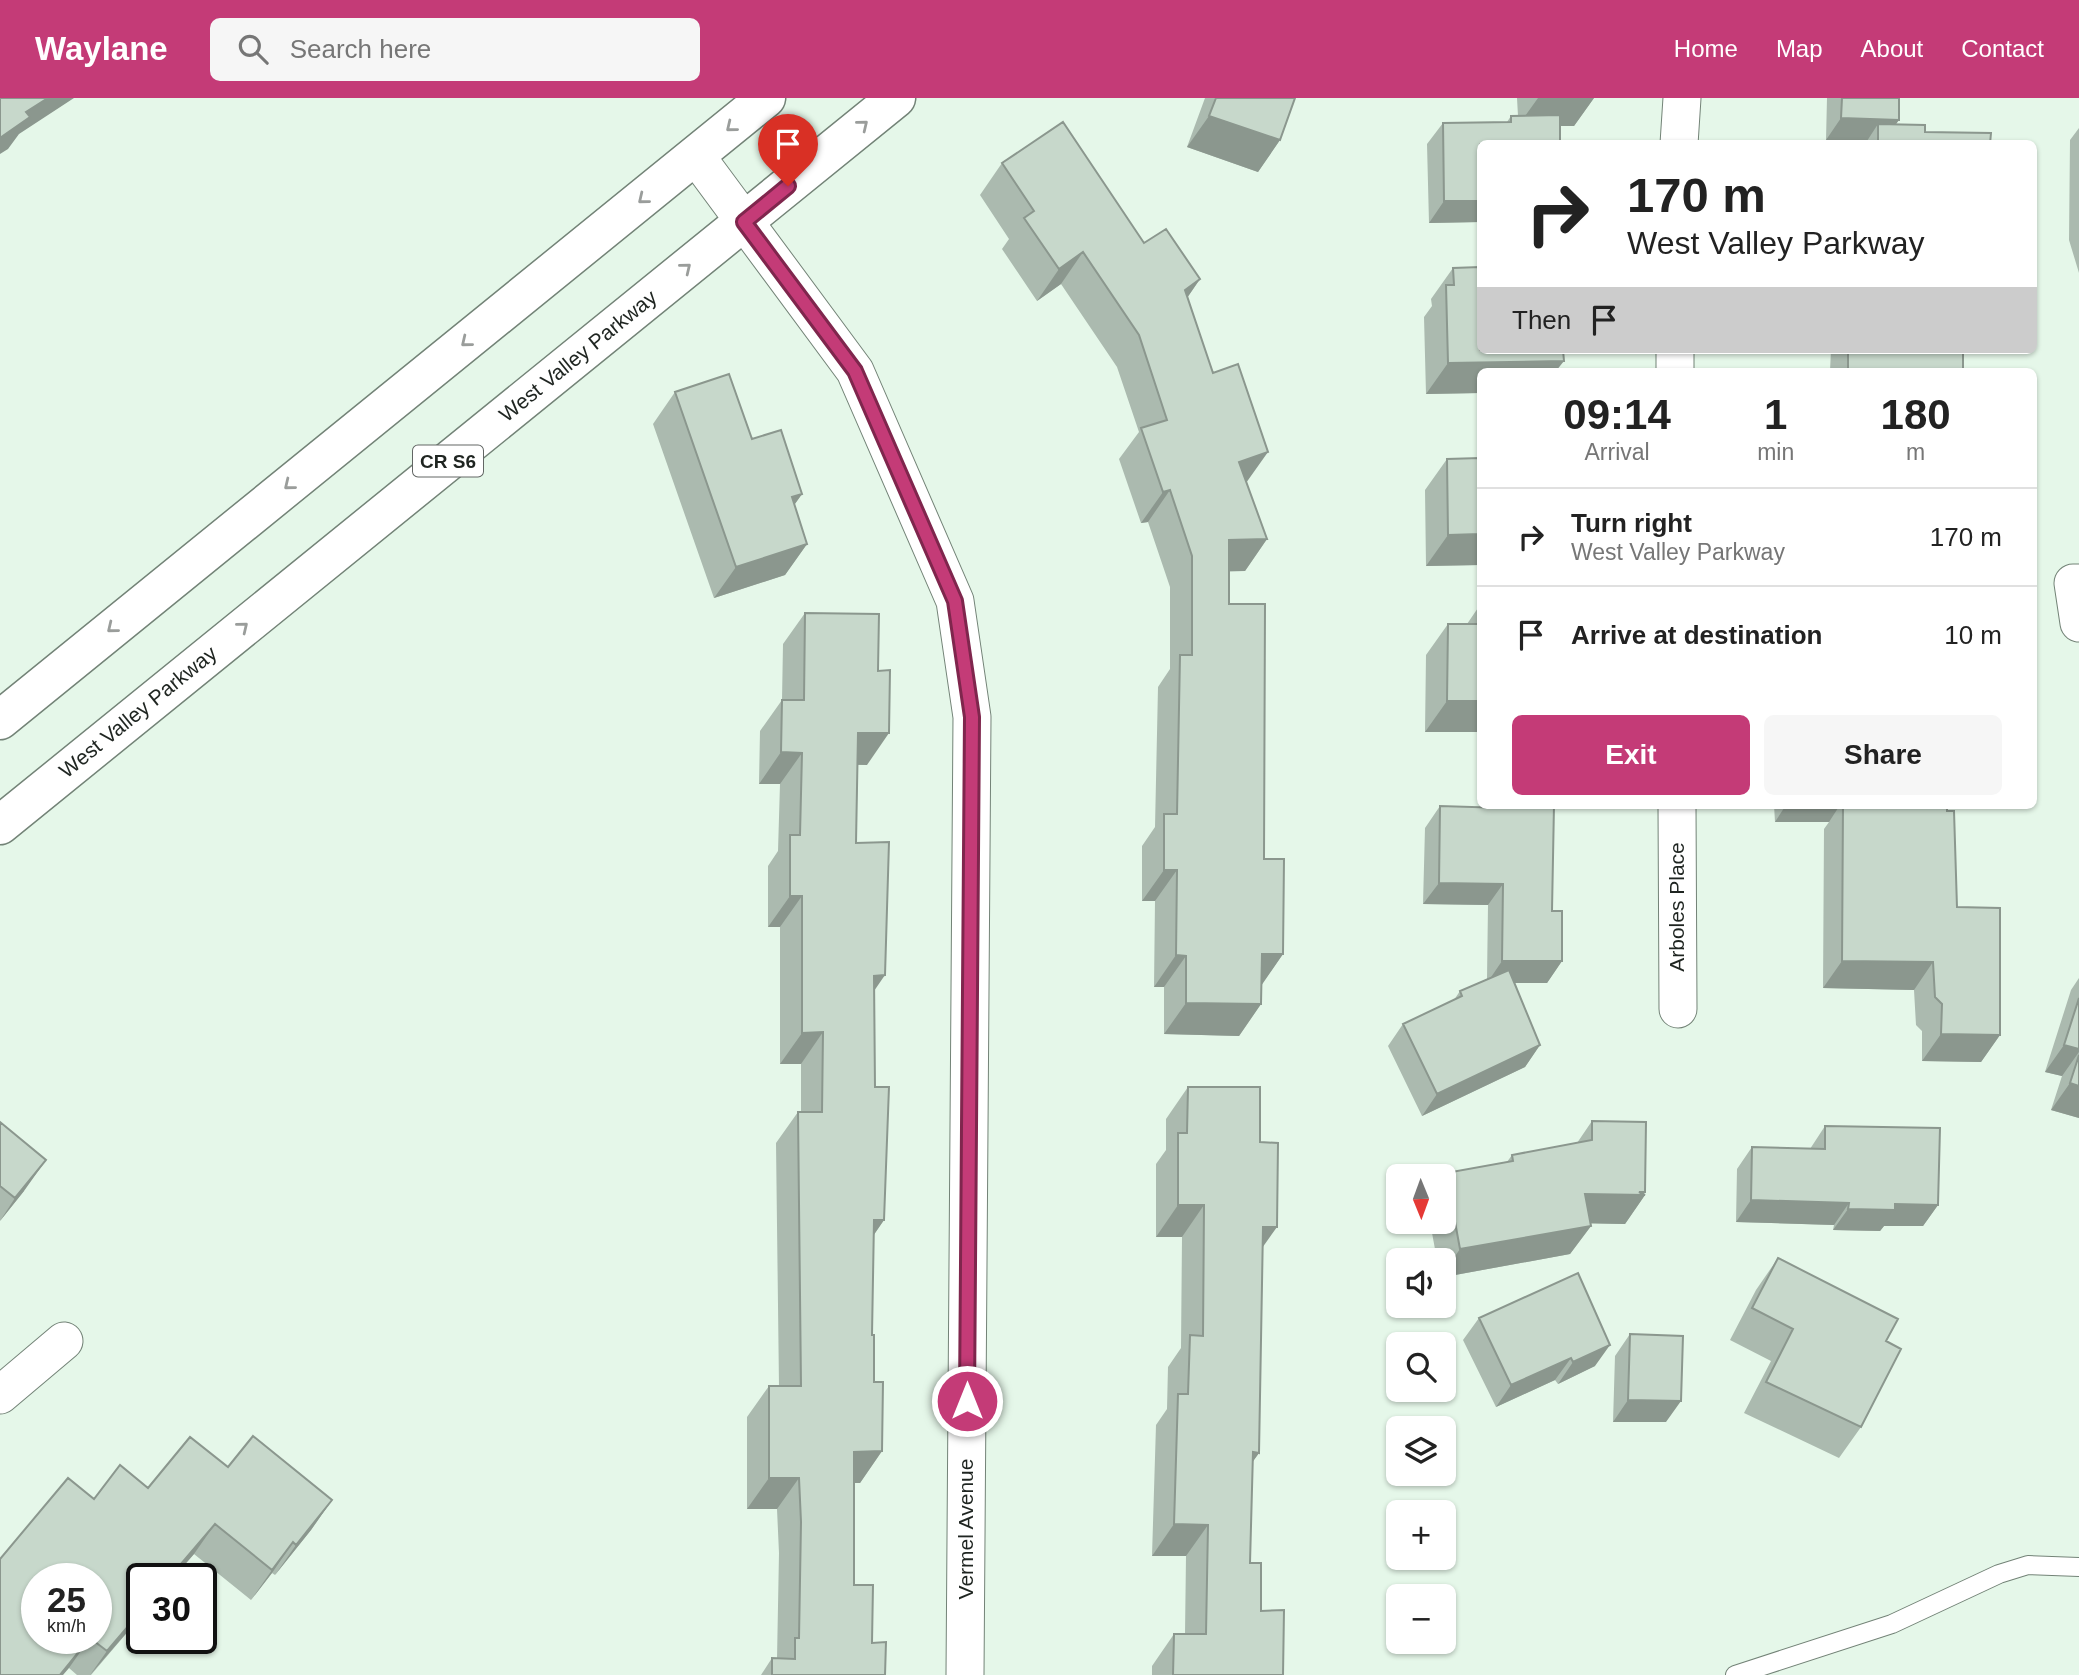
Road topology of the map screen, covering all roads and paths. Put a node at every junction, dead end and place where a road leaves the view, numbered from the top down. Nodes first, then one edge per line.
1 (766, 98) edge
2 (896, 98) edge
3 (1682, 98) edge
4 (1679, 140) edge
5 (696, 156) junction
6 (744, 222) junction
7 (2079, 583) edge
8 (2079, 623) edge
9 (0, 720) edge
10 (1677, 809) edge
11 (0, 825) edge
12 (1678, 1009) dead end
13 (64, 1341) dead end
14 (0, 1395) edge
15 (2079, 1567) edge
16 (965, 1675) edge
17 (1735, 1675) edge

1 -> 5 main road
6 -> 2 main road, West Valley Parkway / CR S6
3 - 4 street
5 - 6 street, Vermel Avenue
5 -> 9 main road
11 -> 6 main road, West Valley Parkway / CR S6
6 - 16 street, Vermel Avenue
7 - 8 street
10 - 12 street, Arboles Place
13 - 14 street
15 - 17 lane

